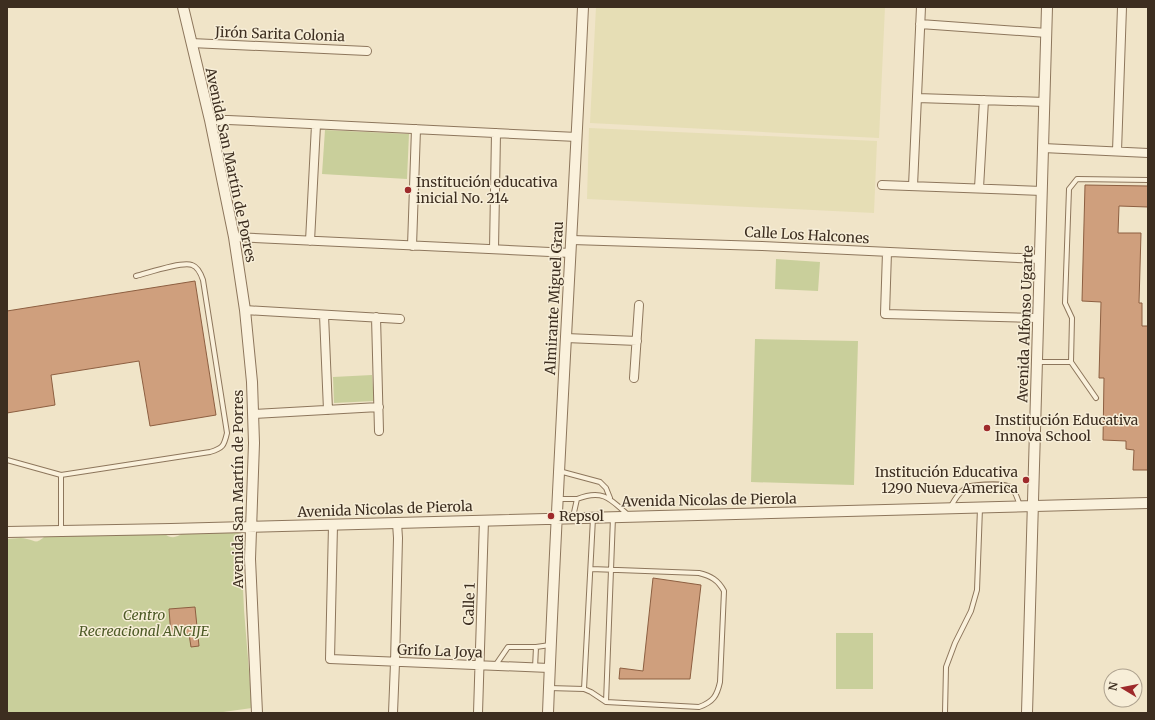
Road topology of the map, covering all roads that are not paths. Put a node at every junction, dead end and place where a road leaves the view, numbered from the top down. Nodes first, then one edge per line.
1 (183, 7) edge
2 (584, 7) edge
3 (921, 7) edge
4 (1047, 7) edge
5 (1122, 7) edge
6 (920, 24) junction
7 (1047, 33) junction
8 (191, 43) junction
9 (367, 50) dead end
10 (917, 98) junction
11 (984, 100) junction
12 (1045, 102) junction
13 (210, 120) junction
14 (316, 125) junction
15 (416, 129) junction
16 (496, 133) junction
17 (577, 137) junction
18 (1043, 148) junction
19 (1117, 151) junction
20 (1148, 153) edge
21 (1148, 180) edge
22 (882, 185) dead end
23 (913, 186) junction
24 (979, 188) junction
25 (1042, 191) junction
26 (234, 237) junction
27 (572, 240) junction
28 (310, 241) junction
29 (412, 246) junction
30 (494, 250) junction
31 (887, 252) junction
32 (571, 253) junction
33 (1040, 259) junction
34 (136, 276) dead end
35 (639, 305) dead end
36 (245, 310) junction
37 (324, 315) junction
38 (376, 317) junction
39 (1038, 318) junction
40 (400, 319) dead end
41 (566, 338) junction
42 (637, 341) junction
43 (1037, 362) junction
44 (1071, 362) junction
45 (634, 378) dead end
46 (1096, 398) dead end
47 (379, 407) junction
48 (328, 410) junction
49 (253, 414) junction
50 (379, 431) dead end
51 (7, 460) edge
52 (558, 471) junction
53 (61, 475) junction
54 (610, 498) junction
55 (577, 499) junction
56 (557, 500) junction
57 (1148, 503) edge
58 (1020, 506) junction
59 (1034, 506) junction
60 (980, 507) junction
61 (950, 508) junction
62 (630, 516) junction
63 (613, 517) junction
64 (556, 518) junction
65 (573, 518) junction
66 (592, 518) junction
67 (484, 520) junction
68 (397, 523) junction
69 (333, 525) junction
70 (250, 527) junction
71 (62, 531) junction
72 (7, 532) edge
73 (591, 569) junction
74 (612, 570) junction
75 (550, 645) junction
76 (536, 647) junction
77 (396, 662) junction
78 (480, 666) junction
79 (494, 666) junction
80 (535, 668) junction
81 (549, 668) junction
82 (549, 688) junction
83 (584, 689) junction
84 (606, 702) junction
85 (257, 713) edge
86 (393, 713) edge
87 (478, 713) edge
88 (548, 713) edge
89 (945, 713) edge
90 (1027, 713) edge

1 - 8 street, Avenida San Martín de Porres
2 - 17 street, Almirante Miguel Grau
3 - 6 street
4 - 7 street, Avenida Alfonso Ugarte
5 - 19 street
6 - 7 street
6 - 10 street
7 - 12 street, Avenida Alfonso Ugarte
8 - 9 street, Jirón Sarita Colonia
8 - 13 street, Avenida San Martín de Porres
10 - 11 street
10 - 23 street
11 - 12 street
11 - 24 street
12 - 18 street, Avenida Alfonso Ugarte
13 - 14 street
13 - 26 street, Avenida San Martín de Porres
14 - 15 street
14 - 28 street
15 - 16 street
15 - 29 street
16 - 17 street
16 - 30 street
17 - 27 street, Almirante Miguel Grau
18 - 19 street
18 - 25 street, Avenida Alfonso Ugarte
19 - 20 street
21 - 44 lane
22 - 23 street
23 - 24 street
24 - 25 street
25 - 33 street, Avenida Alfonso Ugarte
26 - 28 street
26 - 36 street, Avenida San Martín de Porres
27 - 31 street, Calle Los Halcones
27 - 32 street, Almirante Miguel Grau
28 - 29 street
29 - 30 street
30 - 32 street
31 - 33 street, Calle Los Halcones
31 - 39 street
32 - 41 street, Almirante Miguel Grau
33 - 39 street, Avenida Alfonso Ugarte
34 - 53 lane
35 - 42 street
36 - 37 street
36 - 49 street, Avenida San Martín de Porres
37 - 38 street
37 - 48 street
38 - 40 street
38 - 47 street
39 - 43 street, Avenida Alfonso Ugarte
41 - 42 street
41 - 52 street, Almirante Miguel Grau
42 - 45 street
43 - 44 lane
43 - 59 street, Avenida Alfonso Ugarte
44 - 46 lane
47 - 48 street
47 - 50 street
48 - 49 street
49 - 70 street, Avenida San Martín de Porres
51 - 53 lane
52 - 54 lane
52 - 56 street, Almirante Miguel Grau
53 - 71 lane
54 - 55 lane
54 - 62 lane
55 - 56 lane
55 - 65 lane
56 - 64 street, Almirante Miguel Grau
57 - 59 street, Avenida Nicolas de Pierola
58 - 59 street, Avenida Nicolas de Pierola
58 - 60 street, Avenida Nicolas de Pierola
58 - 61 lane
59 - 90 street, Avenida Alfonso Ugarte
60 - 61 street, Avenida Nicolas de Pierola
60 - 89 lane
61 - 62 street, Avenida Nicolas de Pierola
62 - 63 street, Avenida Nicolas de Pierola
63 - 66 street, Avenida Nicolas de Pierola
63 - 74 lane
64 - 65 street, Avenida Nicolas de Pierola
64 - 67 street, Avenida Nicolas de Pierola
64 - 75 street, Almirante Miguel Grau
65 - 66 street, Avenida Nicolas de Pierola
66 - 73 lane
67 - 68 street, Avenida Nicolas de Pierola
67 - 78 street, Calle 1
68 - 69 street, Avenida Nicolas de Pierola
68 - 77 street
69 - 70 street, Avenida Nicolas de Pierola
69 - 77 street, Grifo La Joya
70 - 71 street, Avenida Nicolas de Pierola
70 - 85 street, Avenida San Martín de Porres
71 - 72 street, Avenida Nicolas de Pierola
73 - 74 lane
73 - 83 lane
74 - 84 lane
74 - 84 lane
75 - 76 lane
75 - 81 street, Almirante Miguel Grau
76 - 79 lane
76 - 80 lane
77 - 78 street, Grifo La Joya
77 - 86 street
78 - 79 street, Grifo La Joya
78 - 87 street, Calle 1
79 - 80 street, Grifo La Joya
80 - 81 street, Grifo La Joya
81 - 82 street, Almirante Miguel Grau
82 - 83 lane
82 - 88 street, Almirante Miguel Grau
83 - 84 lane

